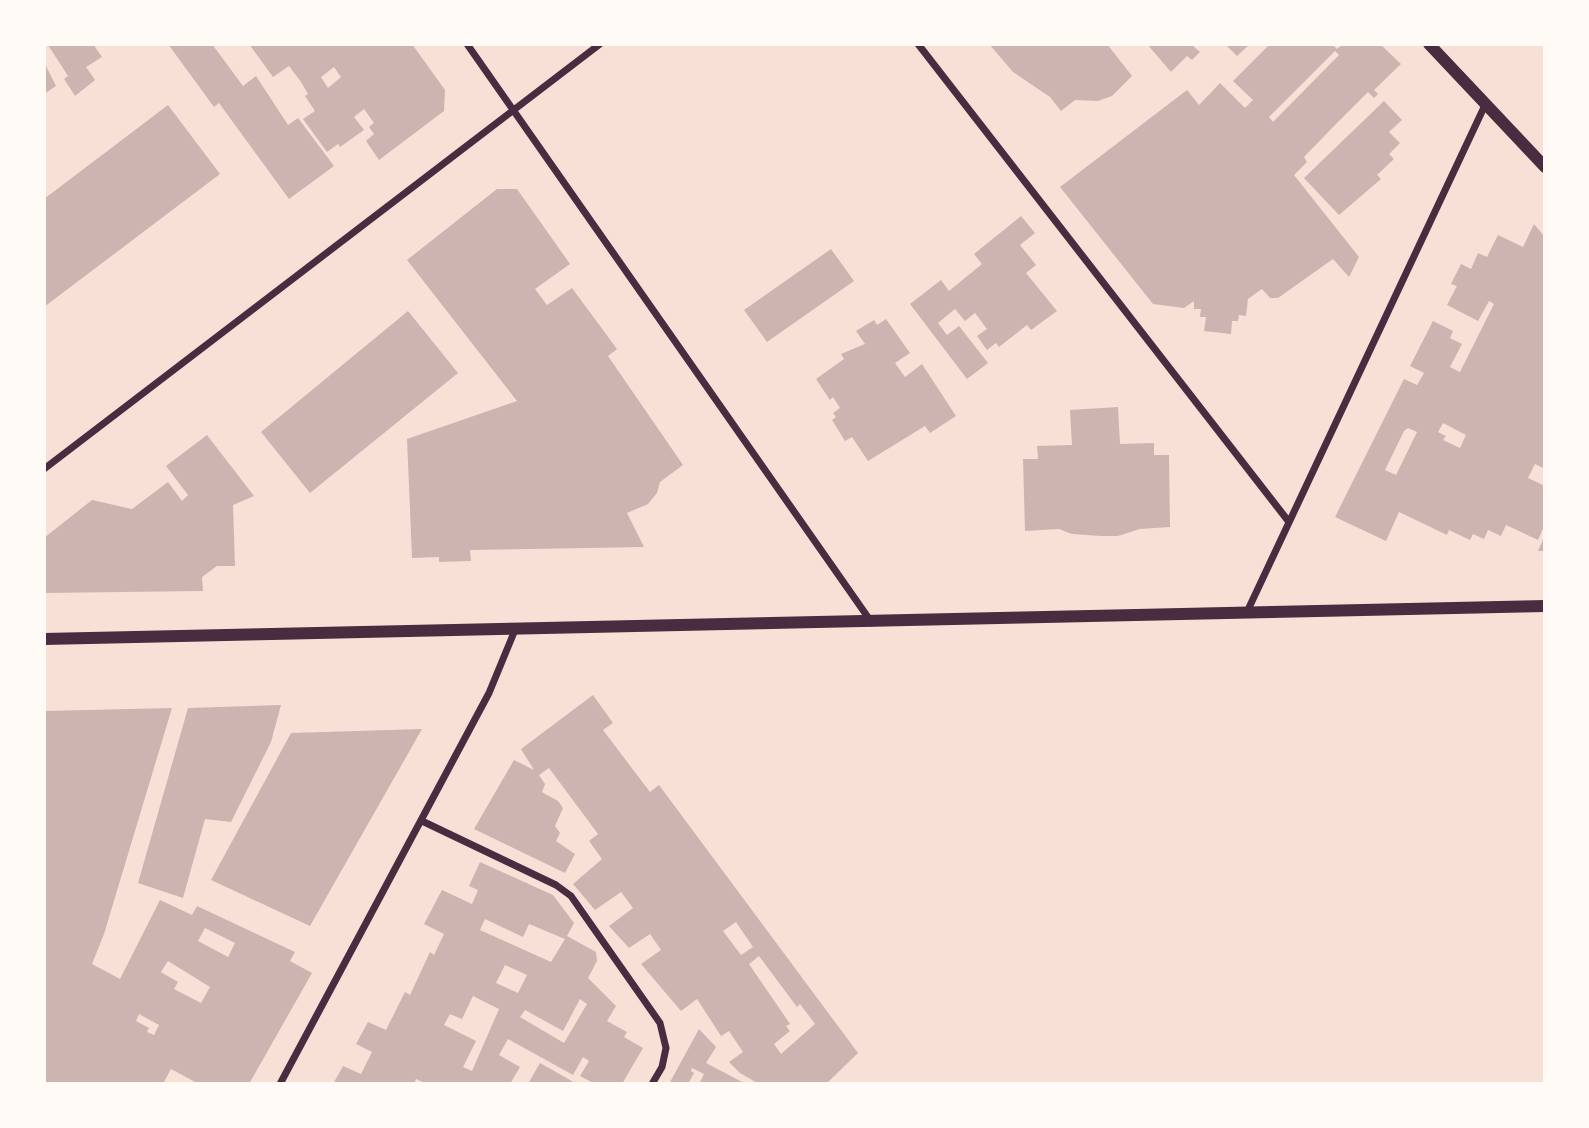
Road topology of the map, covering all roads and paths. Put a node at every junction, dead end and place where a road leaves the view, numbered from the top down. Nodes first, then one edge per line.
1 (467, 44) edge
2 (600, 44) edge
3 (918, 44) edge
4 (1429, 44) edge
5 (1486, 103) junction
6 (515, 110) junction
7 (1545, 167) edge
8 (44, 469) edge
9 (1289, 522) junction
10 (1545, 606) edge
11 (1245, 615) junction
12 (873, 623) junction
13 (515, 630) junction
14 (44, 639) edge
15 (422, 821) junction
16 (280, 1084) edge
17 (652, 1084) edge

1 - 6 street
2 - 6 street
3 - 9 street
4 - 5 street
5 - 7 street
5 - 9 street
6 - 8 street
6 - 12 street
9 - 11 street
10 - 11 street
11 - 12 street
12 - 13 street
13 - 14 street
13 - 15 street
15 - 16 street
15 - 17 street

